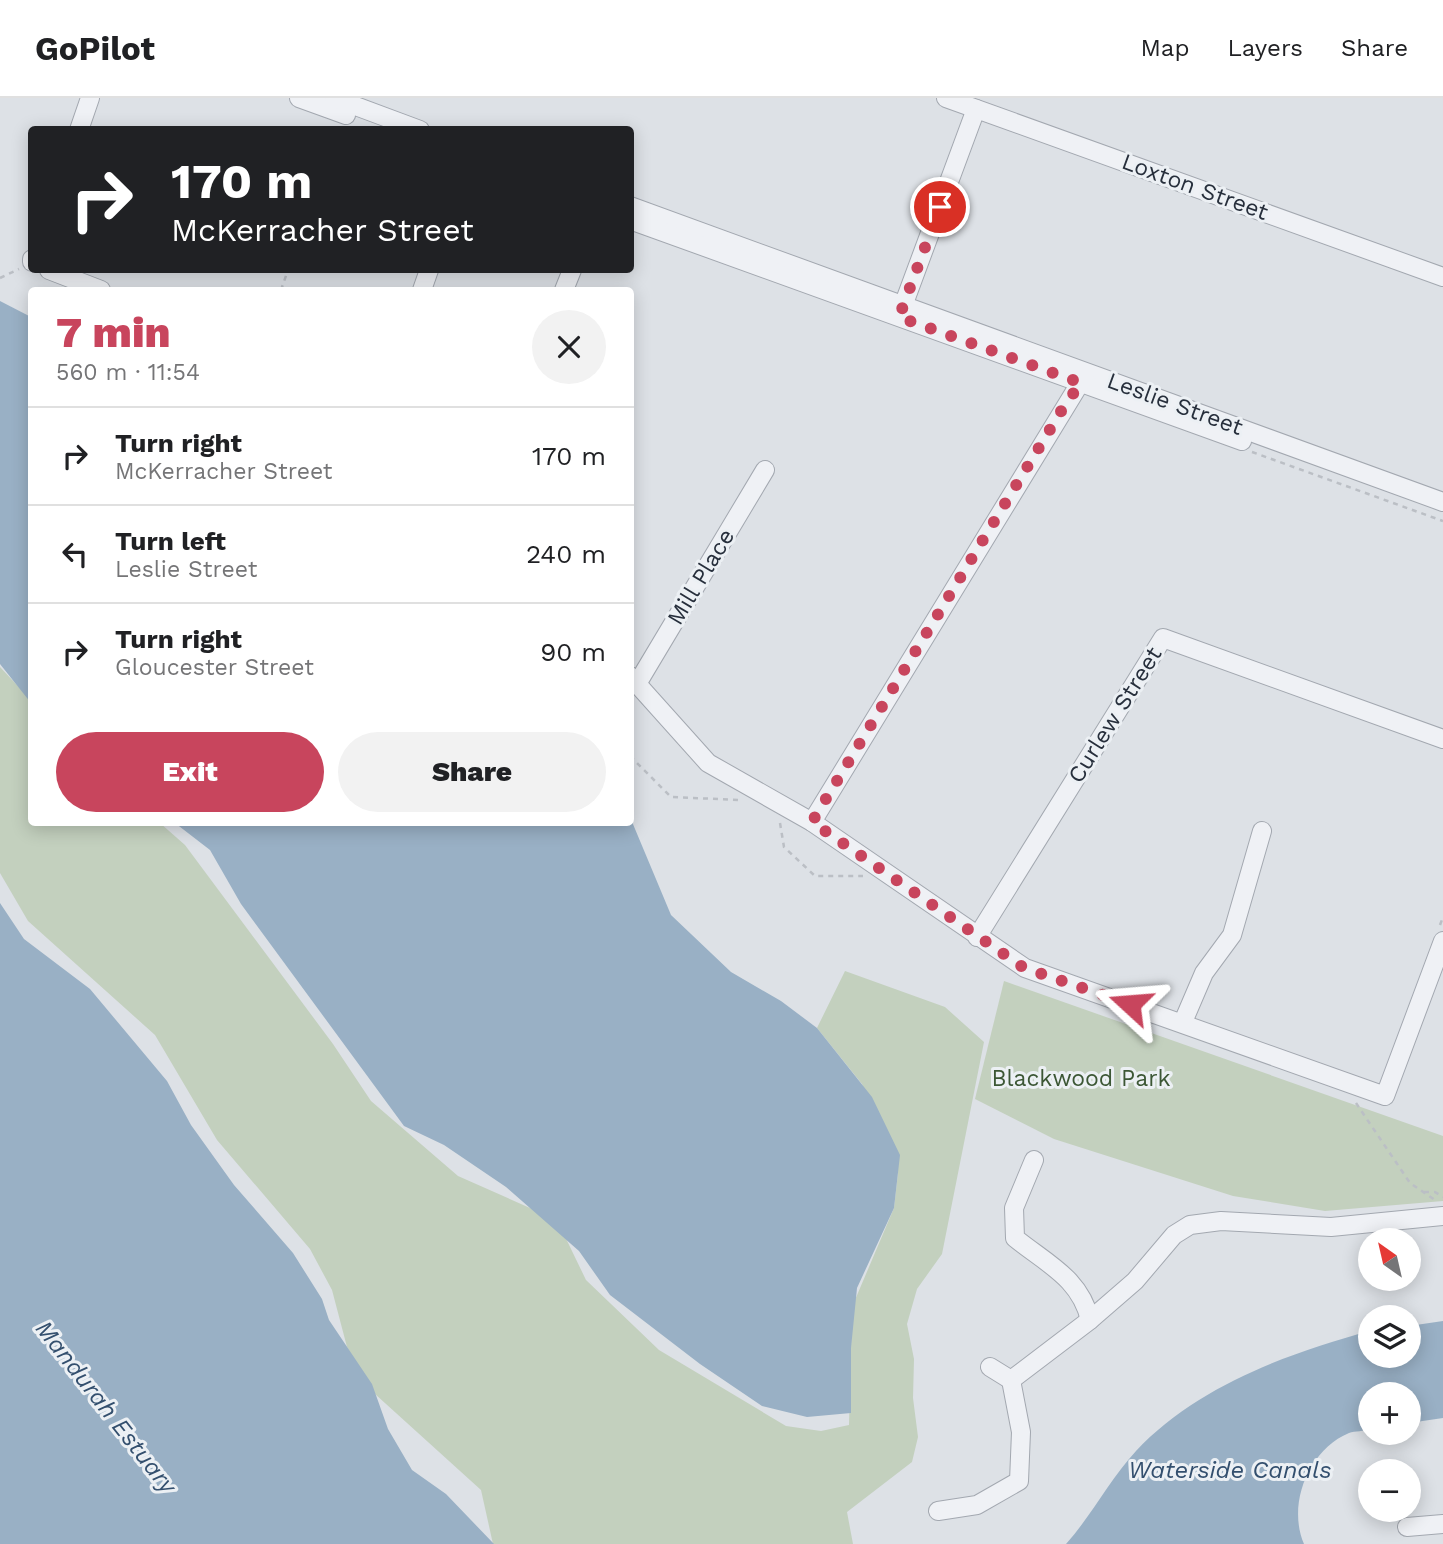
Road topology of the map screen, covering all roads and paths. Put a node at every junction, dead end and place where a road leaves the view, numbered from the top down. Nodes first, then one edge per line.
1 (90, 98) edge
2 (299, 98) edge
3 (946, 98) edge
4 (339, 102) edge
5 (976, 109) junction
6 (80, 126) edge
7 (378, 126) edge
8 (408, 126) edge
9 (634, 208) edge
10 (634, 221) edge
11 (28, 263) edge
12 (57, 273) edge
13 (1443, 277) edge
14 (0, 278) edge
15 (93, 287) edge
16 (901, 311) junction
17 (1084, 377) junction
18 (1245, 449) dead end
19 (765, 470) dead end
20 (1443, 502) edge
21 (1443, 514) edge
22 (1443, 522) edge
23 (634, 680) edge
24 (1443, 739) edge
25 (812, 822) junction
26 (1262, 831) dead end
27 (976, 937) junction
28 (1443, 942) edge
29 (1183, 1022) junction
30 (1354, 1100) dead end
31 (1034, 1160) dead end
32 (1423, 1192) junction
33 (1443, 1197) edge
34 (1443, 1206) edge
35 (1443, 1216) edge
36 (1090, 1320) junction
37 (990, 1367) dead end
38 (1011, 1380) junction
39 (938, 1511) dead end
40 (1443, 1524) edge
41 (1407, 1527) dead end

1 - 6 street
2 - 4 street
3 - 5 street, Loxton Street
4 - 7 street
4 - 8 street
5 - 13 street, Loxton Street
5 - 16 street
9 - 16 street, Leslie Street
10 - 16 street, Leslie Street
11 - 14 path
12 - 15 street
16 - 17 street, Leslie Street
17 - 20 street, Leslie Street
17 - 21 street, Leslie Street
17 - 25 street
18 - 22 path
19 - 23 street, Mill Place
23 - 25 street
24 - 27 street, Curlew Street
25 - 27 street
26 - 29 street
27 - 29 street
28 - 29 street
30 - 32 path
31 - 36 street
32 - 33 path
32 - 34 path
35 - 36 street
36 - 38 street
37 - 38 street
38 - 39 street
40 - 41 street

